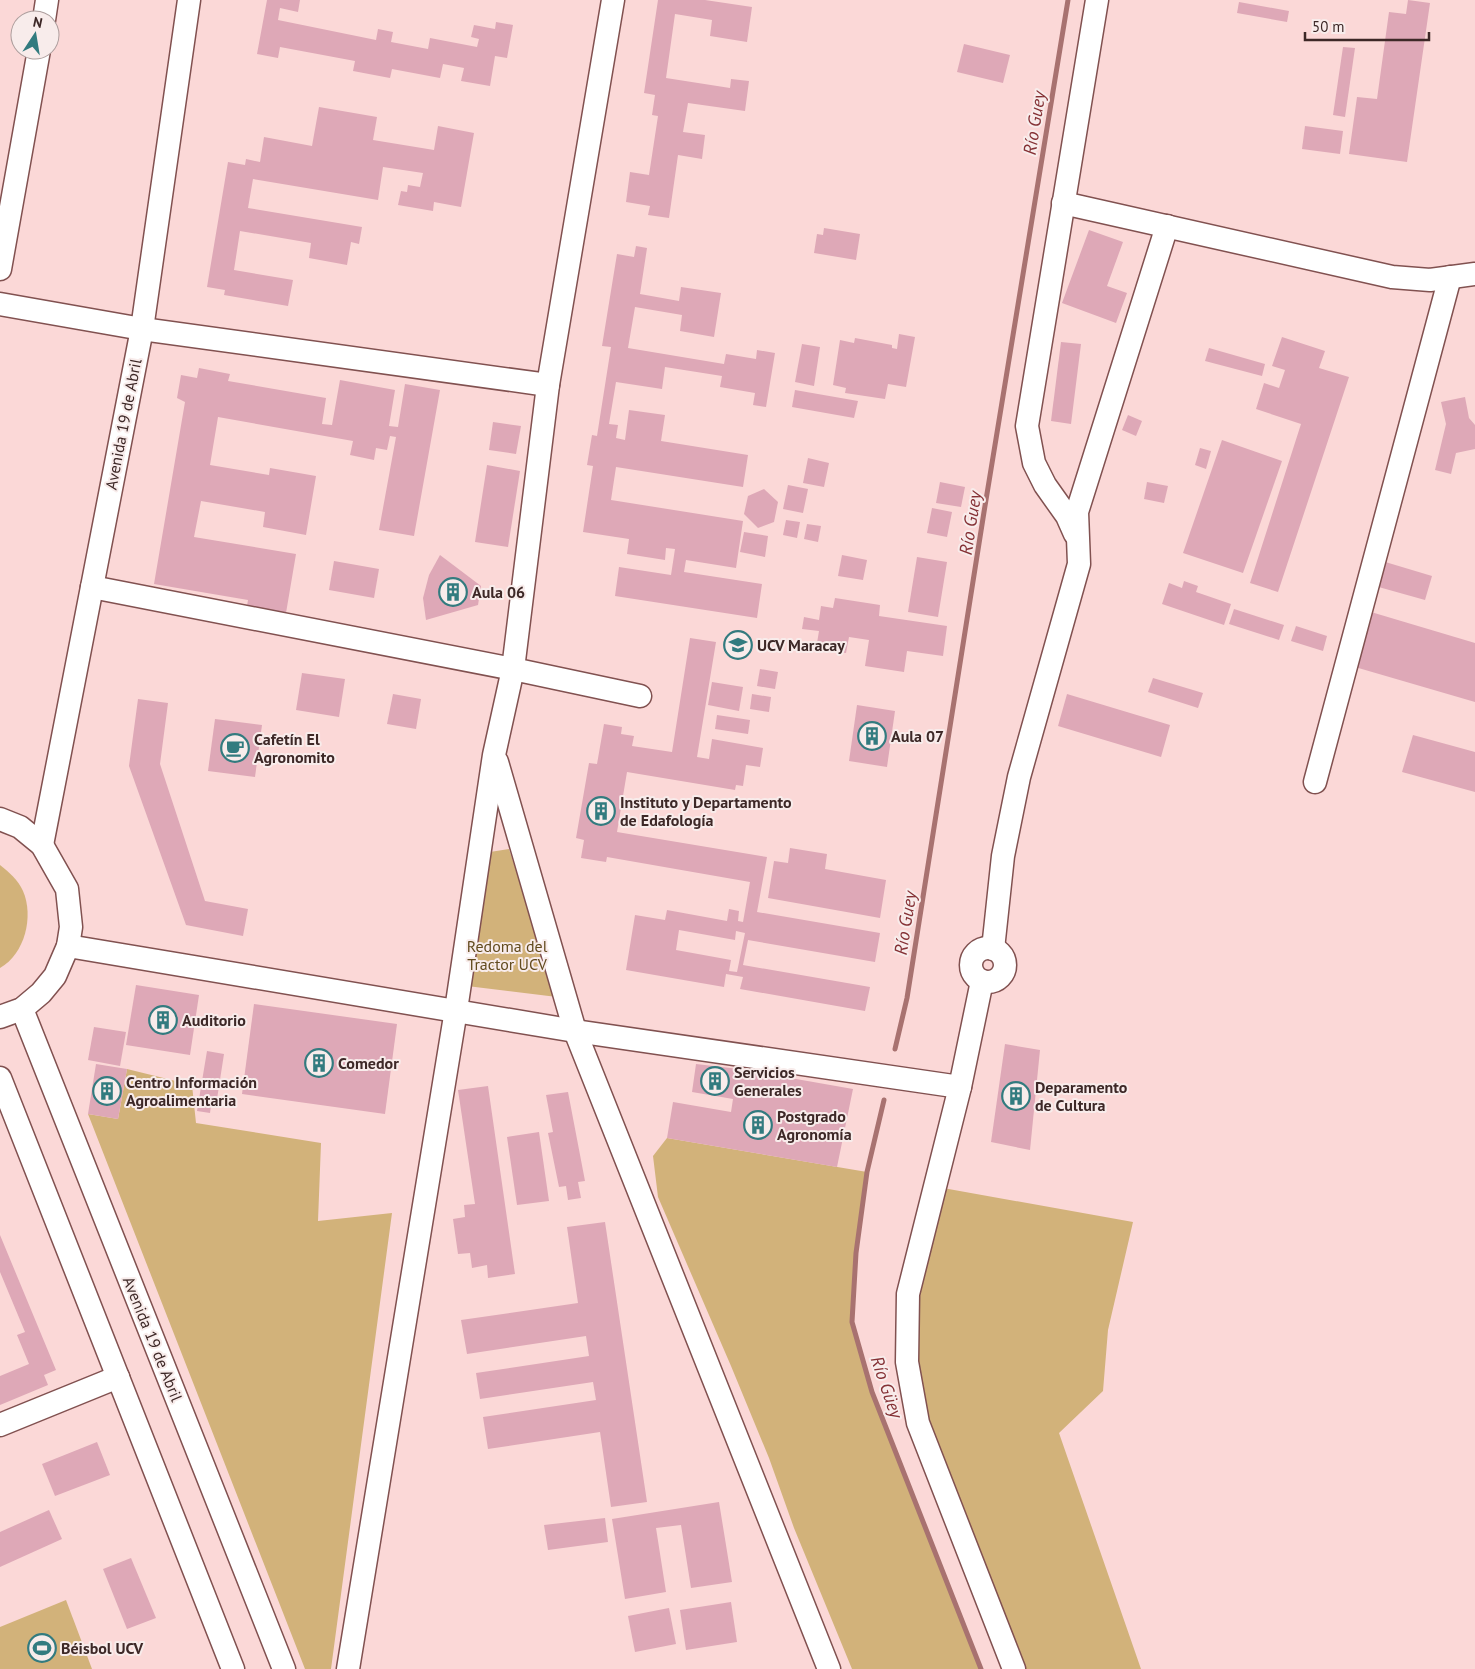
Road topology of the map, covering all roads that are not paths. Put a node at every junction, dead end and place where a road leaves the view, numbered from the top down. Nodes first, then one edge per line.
1 (189, 0) edge
2 (613, 0) edge
3 (1097, 0) edge
4 (37, 60) edge
5 (1063, 203) junction
6 (1167, 226) junction
7 (0, 269) edge
8 (1475, 274) edge
9 (1450, 277) junction
10 (0, 304) edge
11 (142, 329) junction
12 (548, 385) junction
13 (1077, 540) junction
14 (92, 587) junction
15 (513, 669) junction
16 (640, 696) dead end
17 (494, 755) junction
18 (1315, 782) dead end
19 (0, 819) edge
20 (42, 845) junction
21 (68, 946) junction
22 (22, 1009) junction
23 (456, 1010) junction
24 (0, 1017) edge
25 (575, 1031) junction
26 (0, 1078) edge
27 (960, 1087) junction
28 (118, 1377) junction
29 (0, 1425) edge
30 (233, 1669) edge
31 (284, 1669) edge
32 (348, 1669) edge
33 (829, 1669) edge
34 (1014, 1669) edge

1 - 11 lane, Avenida 19 de Abril
2 - 12 lane
3 - 5 lane
4 - 7 lane
5 - 6 lane
5 - 13 lane
6 - 9 lane
6 - 13 lane
8 - 9 lane
9 - 18 lane
10 - 11 lane
11 - 12 lane
11 - 14 lane, Avenida 19 de Abril
12 - 15 lane
13 - 27 lane
14 - 15 lane
14 - 20 lane, Avenida 19 de Abril
15 - 16 lane
15 - 17 lane
17 - 23 lane
17 - 25 lane
19 - 20 lane
20 - 21 lane
21 - 22 lane
21 - 23 lane
22 - 24 lane
22 - 31 lane, Avenida 19 de Abril
23 - 25 lane
23 - 32 lane
25 - 27 lane
25 - 33 lane
26 - 28 lane
27 - 34 lane
28 - 29 lane
28 - 30 lane

